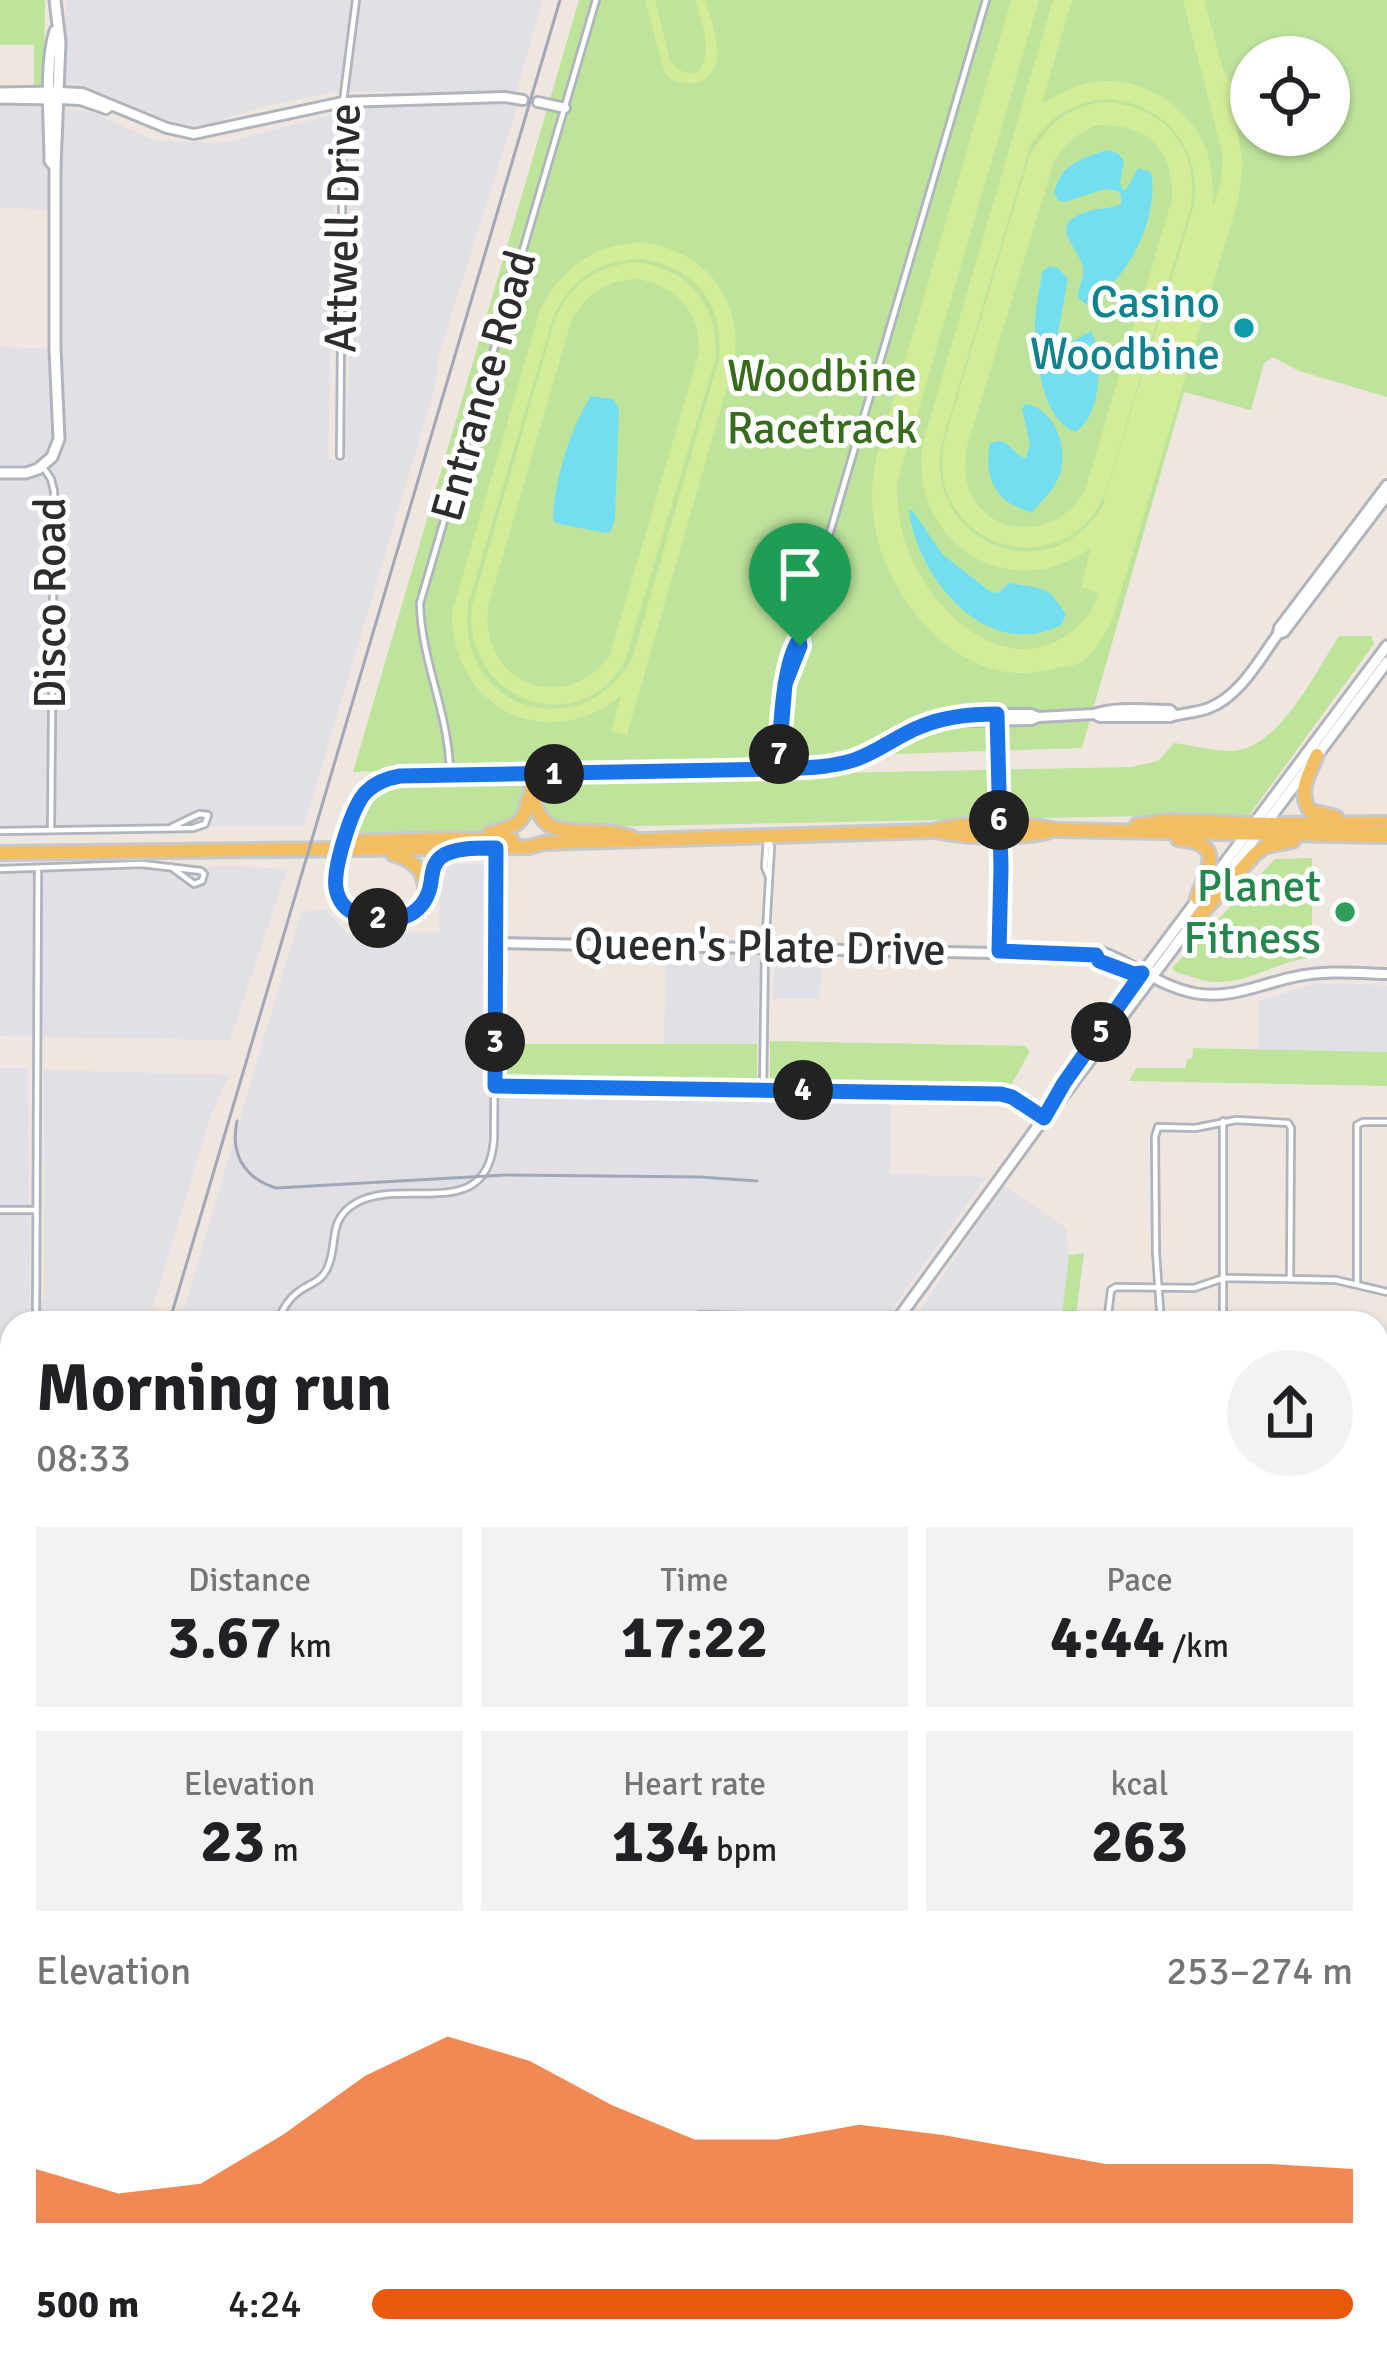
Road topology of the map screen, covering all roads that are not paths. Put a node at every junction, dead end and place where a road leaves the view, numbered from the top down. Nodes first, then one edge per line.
1 (55, 0) edge
2 (356, 0) edge
3 (596, 0) edge
4 (986, 0) edge
5 (0, 95) edge
6 (54, 95) junction
7 (523, 100) dead end
8 (343, 102) junction
9 (538, 102) dead end
10 (565, 108) junction
11 (340, 456) dead end
12 (43, 466) junction
13 (0, 473) edge
14 (1387, 485) edge
15 (1387, 496) edge
16 (1278, 634) junction
17 (1387, 646) edge
18 (1387, 662) edge
19 (997, 717) junction
20 (1317, 755) junction
21 (778, 769) junction
22 (556, 774) junction
23 (529, 775) junction
24 (450, 776) junction
25 (531, 797) junction
26 (1354, 822) junction
27 (1387, 823) edge
28 (172, 827) junction
29 (1112, 829) junction
30 (1254, 829) junction
31 (51, 830) junction
32 (1000, 830) junction
33 (0, 831) edge
34 (1130, 831) junction
35 (1334, 836) junction
36 (1387, 836) edge
37 (444, 838) junction
38 (768, 838) junction
39 (644, 841) junction
40 (543, 844) junction
41 (490, 848) junction
42 (172, 850) junction
43 (356, 850) junction
44 (0, 854) edge
45 (171, 867) junction
46 (38, 868) junction
47 (0, 869) edge
48 (425, 898) junction
49 (1197, 898) junction
50 (1191, 925) junction
51 (496, 943) junction
52 (765, 949) junction
53 (999, 951) junction
54 (1387, 974) edge
55 (1147, 976) junction
56 (495, 1086) junction
57 (763, 1090) junction
58 (1044, 1118) junction
59 (1222, 1121) junction
60 (1387, 1122) edge
61 (0, 1210) edge
62 (37, 1210) junction
63 (1224, 1278) junction
64 (1290, 1279) junction
65 (1357, 1284) junction
66 (1159, 1288) junction
67 (1387, 1292) edge
68 (35, 1311) edge
69 (282, 1311) edge
70 (904, 1311) edge
71 (1108, 1311) edge
72 (1160, 1311) edge
73 (1223, 1311) edge

1 - 6 main road, Disco Road
2 - 8 street, Attwell Drive
3 - 10 street, Entrance Road
4 - 21 street
5 - 6 main road
6 - 8 street
6 - 12 main road, Disco Road
7 - 8 street
8 - 11 street, Attwell Drive
9 - 10 street
10 - 24 street, Entrance Road
12 - 13 main road
12 - 31 street, Disco Road
14 - 16 street
15 - 16 street
16 - 19 street
17 - 30 main road
18 - 20 main road
19 - 21 street
19 - 32 street
20 - 26 main road
20 - 30 main road
21 - 22 street
22 - 23 street
22 - 25 main road
23 - 24 street
23 - 25 main road
24 - 48 street, bridge
25 - 37 main road
25 - 39 main road
26 - 27 main road
26 - 30 main road
28 - 28 street
28 - 31 street
29 - 30 main road
29 - 32 main road
29 - 34 main road
30 - 34 main road
30 - 35 main road
30 - 49 main road
30 - 50 main road
31 - 33 street
32 - 38 main road
32 - 53 street
34 - 49 main road
35 - 36 main road
35 - 50 main road
37 - 40 main road
37 - 42 main road
38 - 39 main road
38 - 52 street
39 - 40 main road
40 - 41 main road
41 - 43 main road
41 - 48 main road
41 - 51 street
42 - 43 main road
42 - 44 main road
43 - 48 main road
45 - 45 street
45 - 46 street
46 - 47 street
46 - 62 street
49 - 55 main road
50 - 55 main road
51 - 52 street, Queen's Plate Drive
51 - 56 street
52 - 53 street, Queen's Plate Drive
52 - 57 street
53 - 55 street, Queen's Plate Drive
54 - 55 street, Queen's Plate Drive
55 - 58 main road
56 - 57 street
56 - 69 street
57 - 58 street
58 - 70 main road
59 - 63 street
59 - 64 street
59 - 66 street
60 - 65 street
61 - 62 street
62 - 68 street
63 - 64 street
63 - 66 street
63 - 73 street
64 - 65 street
65 - 67 street
66 - 71 street
66 - 72 street

